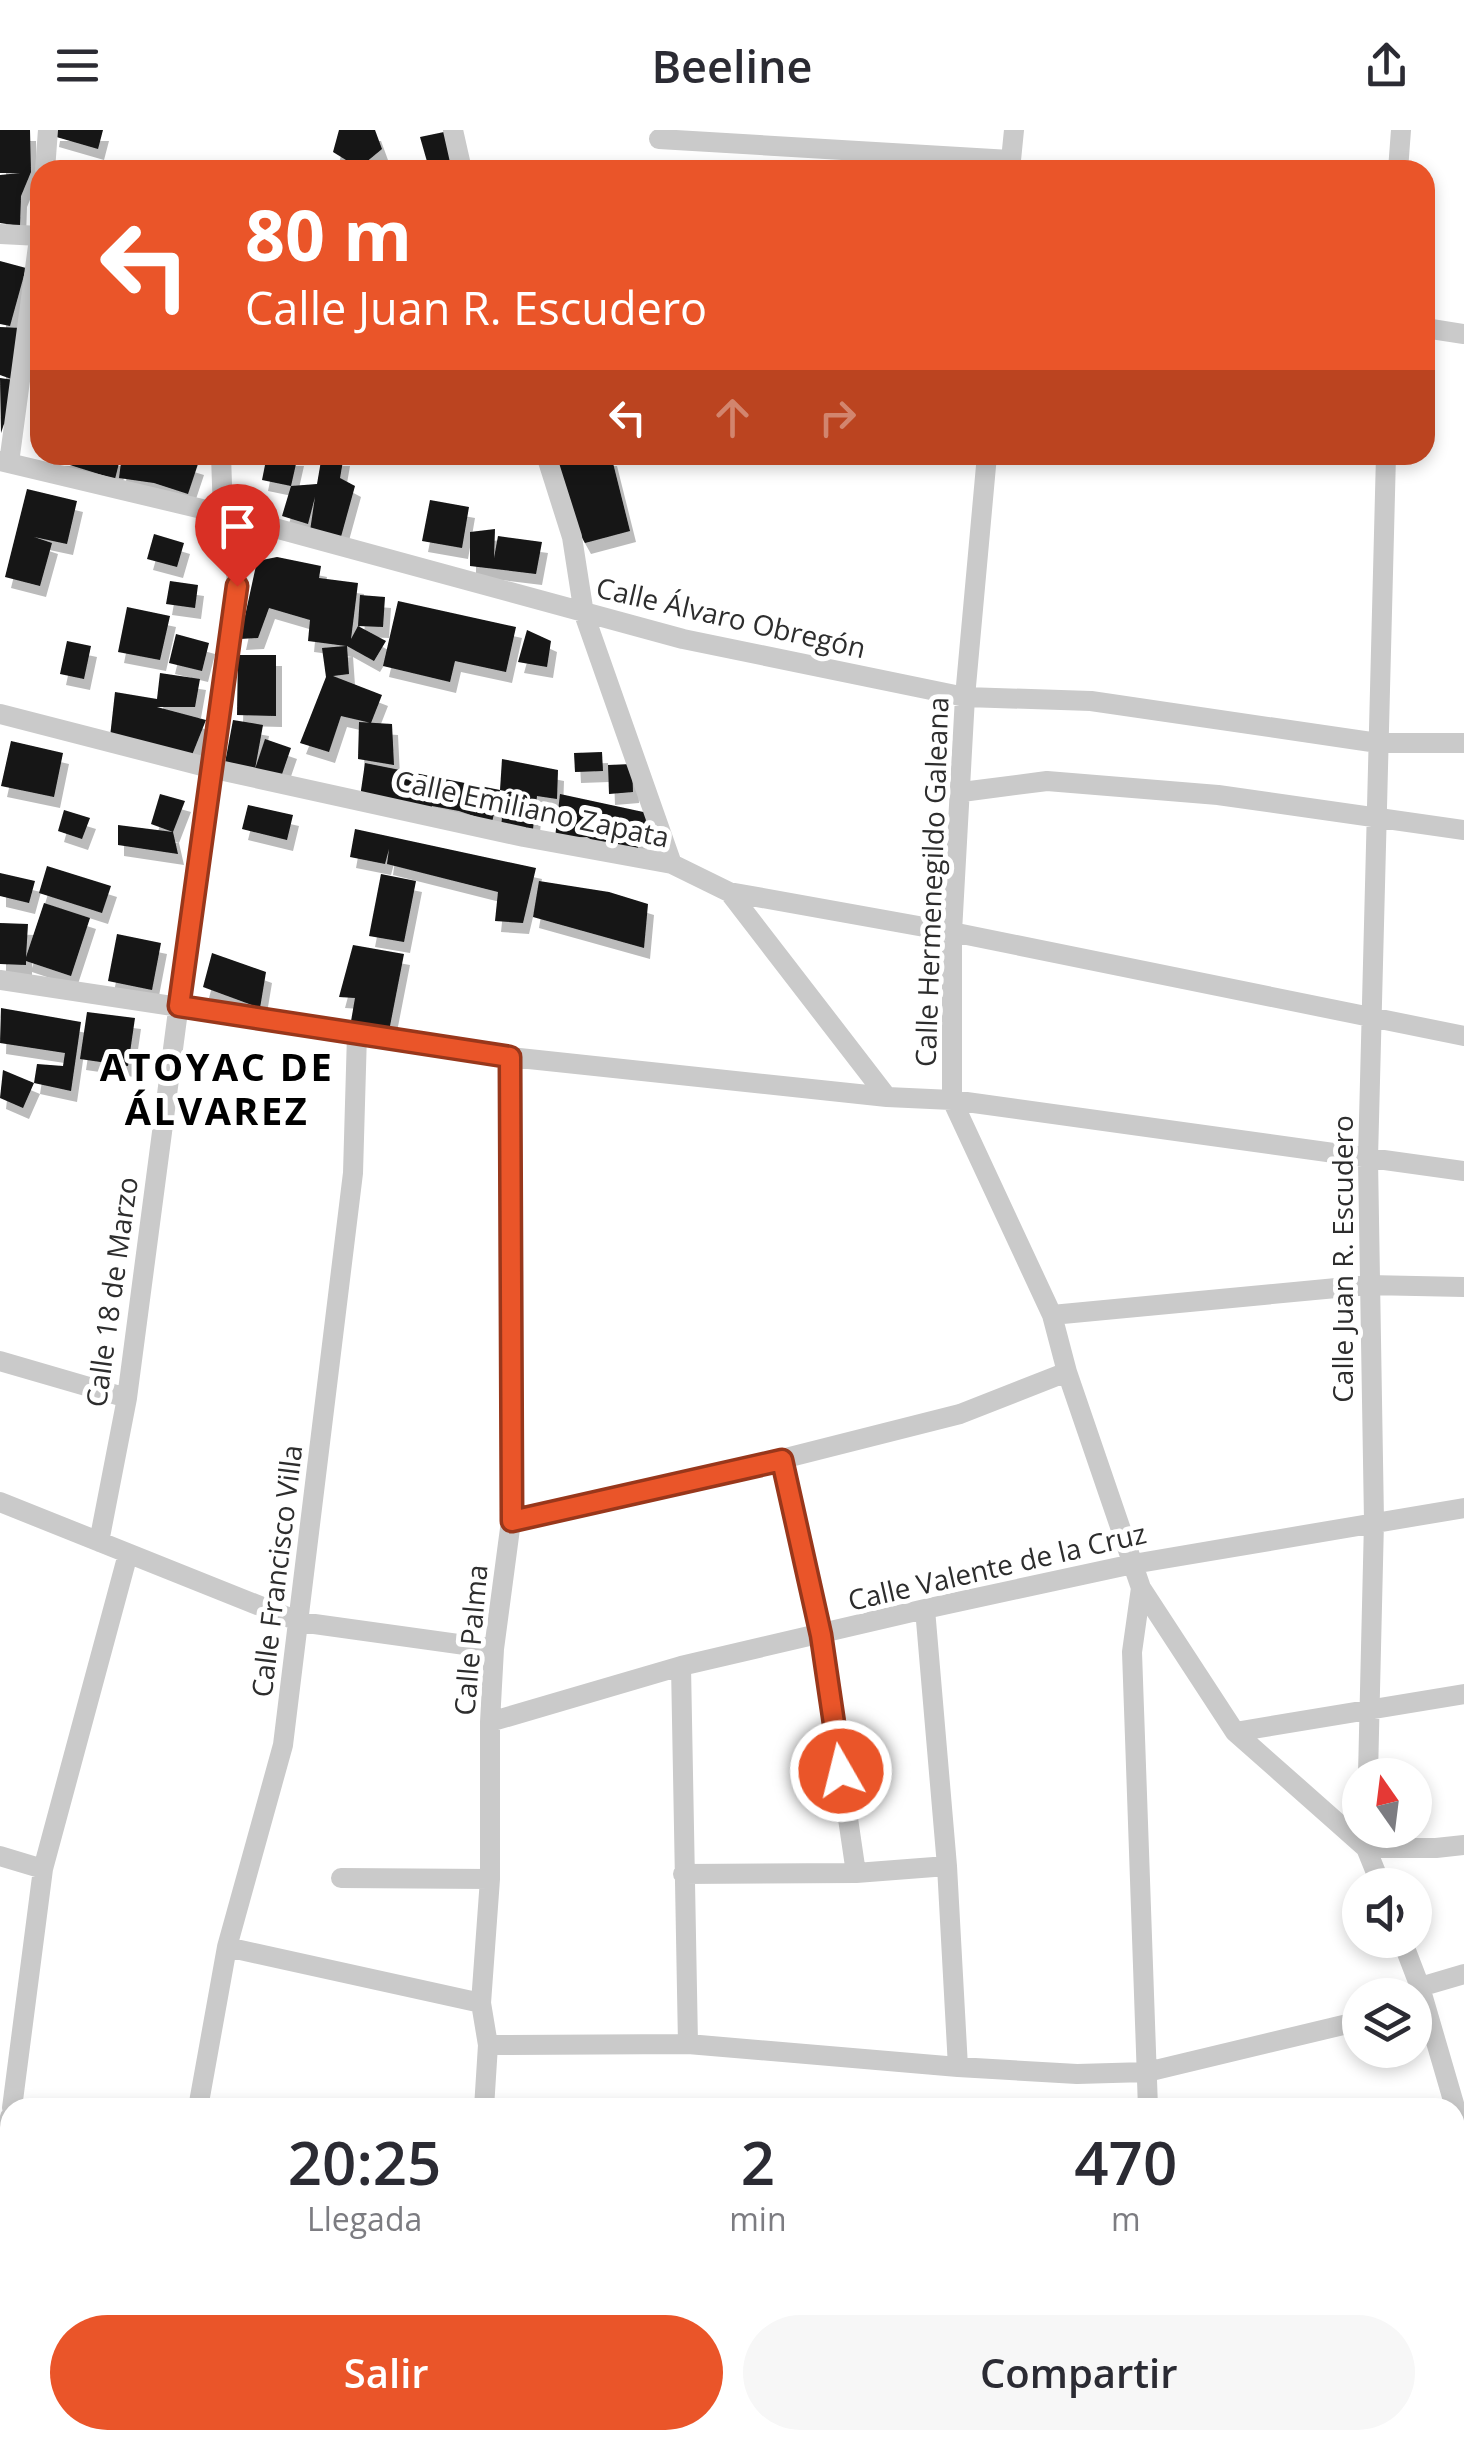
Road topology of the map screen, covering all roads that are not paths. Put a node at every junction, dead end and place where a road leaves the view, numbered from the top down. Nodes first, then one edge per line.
1 (48, 130) edge
2 (1014, 130) edge
3 (1401, 130) edge
4 (447, 131) edge
5 (821, 139) edge
6 (658, 140) dead end
7 (46, 160) edge
8 (458, 160) edge
9 (974, 160) edge
10 (1011, 160) edge
11 (1399, 160) edge
12 (0, 234) edge
13 (30, 234) edge
14 (30, 297) edge
15 (1435, 330) edge
16 (1464, 334) edge
17 (4, 462) edge
18 (221, 465) edge
19 (549, 465) edge
20 (986, 465) edge
21 (1386, 465) edge
22 (223, 514) junction
23 (584, 614) junction
24 (965, 697) junction
25 (0, 714) edge
26 (1378, 743) junction
27 (1464, 743) edge
28 (210, 768) junction
29 (962, 792) junction
30 (1376, 818) junction
31 (1464, 830) edge
32 (672, 864) junction
33 (730, 892) junction
34 (952, 932) junction
35 (0, 980) edge
36 (179, 1006) junction
37 (1373, 1017) junction
38 (357, 1034) junction
39 (1464, 1036) edge
40 (510, 1057) junction
41 (887, 1098) junction
42 (952, 1100) junction
43 (1368, 1160) junction
44 (1464, 1170) edge
45 (1368, 1285) junction
46 (1464, 1287) edge
47 (1052, 1316) junction
48 (0, 1360) edge
49 (1068, 1372) junction
50 (127, 1398) junction
51 (782, 1460) junction
52 (0, 1502) edge
53 (1464, 1508) edge
54 (512, 1521) junction
55 (1374, 1521) junction
56 (99, 1542) junction
57 (128, 1554) junction
58 (1133, 1564) junction
59 (1141, 1588) junction
60 (925, 1609) junction
61 (300, 1622) junction
62 (821, 1635) junction
63 (494, 1648) junction
64 (681, 1666) junction
65 (1464, 1694) edge
66 (1370, 1710) junction
67 (490, 1722) junction
68 (1235, 1732) junction
69 (1369, 1758) edge
70 (1342, 1819) edge
71 (1464, 1844) edge
72 (1432, 1847) edge
73 (0, 1856) edge
74 (946, 1866) junction
75 (44, 1868) junction
76 (856, 1873) junction
77 (682, 1874) junction
78 (341, 1878) dead end
79 (490, 1879) junction
80 (227, 1946) junction
81 (1464, 1974) edge
82 (1432, 1993) edge
83 (481, 2002) junction
84 (1342, 2026) edge
85 (0, 2037) edge
86 (1432, 2038) edge
87 (22, 2042) junction
88 (688, 2044) junction
89 (488, 2045) junction
90 (958, 2067) junction
91 (1148, 2072) junction
92 (14, 2098) edge
93 (200, 2098) edge
94 (485, 2098) edge
95 (1148, 2098) edge
96 (1451, 2098) edge

1 - 7 street
2 - 10 street
3 - 11 street
4 - 8 street
5 - 6 street
5 - 9 street
12 - 13 street
14 - 17 street
15 - 16 street
17 - 22 street, Calle Álvaro Obregón
18 - 22 street, Calle 18 de Marzo
19 - 23 street
20 - 24 street, Calle Hermenegildo Galeana
21 - 26 street, Calle Juan R. Escudero
22 - 23 street, Calle Álvaro Obregón
22 - 28 street, Calle 18 de Marzo
23 - 24 street, Calle Álvaro Obregón
23 - 32 street
24 - 26 street, Calle Álvaro Obregón
24 - 29 street, Calle Hermenegildo Galeana
25 - 28 street, Calle Emiliano Zapata
26 - 27 street, Calle Álvaro Obregón
26 - 30 street, Calle Juan R. Escudero
28 - 32 street, Calle Emiliano Zapata
28 - 36 street, Calle 18 de Marzo
29 - 30 street
29 - 34 street, Calle Hermenegildo Galeana
30 - 31 street
30 - 37 street, Calle Juan R. Escudero
32 - 33 street, Calle Emiliano Zapata
33 - 34 street, Calle Emiliano Zapata
33 - 41 street
34 - 37 street, Calle Emiliano Zapata
34 - 42 street, Calle Hermenegildo Galeana
35 - 36 street
36 - 38 street
36 - 50 street, Calle 18 de Marzo
37 - 39 street, Calle Emiliano Zapata
37 - 43 street, Calle Juan R. Escudero
38 - 40 street
38 - 61 street, Calle Francisco Villa
40 - 41 street
40 - 54 street, Calle Palma
41 - 42 street
42 - 43 street
42 - 47 street, Calle Hermenegildo Galeana
43 - 44 street
43 - 45 street, Calle Juan R. Escudero
45 - 46 street
45 - 47 street
45 - 55 street, Calle Juan R. Escudero
47 - 49 street, Calle Hermenegildo Galeana
48 - 50 street
49 - 51 street
49 - 58 street, Calle Hermenegildo Galeana
50 - 56 street, Calle 18 de Marzo
51 - 54 street
51 - 62 street
52 - 56 street
53 - 55 street, Calle Valente de la Cruz
54 - 63 street, Calle Palma
55 - 58 street, Calle Valente de la Cruz
55 - 66 street, Calle Juan R. Escudero
56 - 57 street
57 - 61 street
57 - 75 street
58 - 59 street, Calle Hermenegildo Galeana
58 - 60 street, Calle Valente de la Cruz
59 - 68 street, Calle Hermenegildo Galeana
59 - 91 street
60 - 62 street, Calle Valente de la Cruz
60 - 74 street
61 - 63 street
61 - 80 street, Calle Francisco Villa
62 - 64 street, Calle Valente de la Cruz
62 - 76 street
63 - 67 street, Calle Palma
64 - 67 street, Calle Valente de la Cruz
64 - 77 street
65 - 66 street
66 - 68 street
66 - 69 street, Calle Juan R. Escudero
67 - 79 street, Calle Palma
68 - 70 street, Calle Hermenegildo Galeana
71 - 72 street
73 - 75 street
74 - 76 street
74 - 90 street
75 - 87 street
76 - 77 street
77 - 88 street
78 - 79 street
79 - 83 street, Calle Palma
80 - 83 street
80 - 93 street, Calle Francisco Villa
81 - 82 street
83 - 89 street, Calle Palma
84 - 91 street
85 - 87 street
86 - 96 street
87 - 92 street
88 - 89 street
88 - 90 street
89 - 94 street, Calle Palma
90 - 91 street
91 - 95 street

